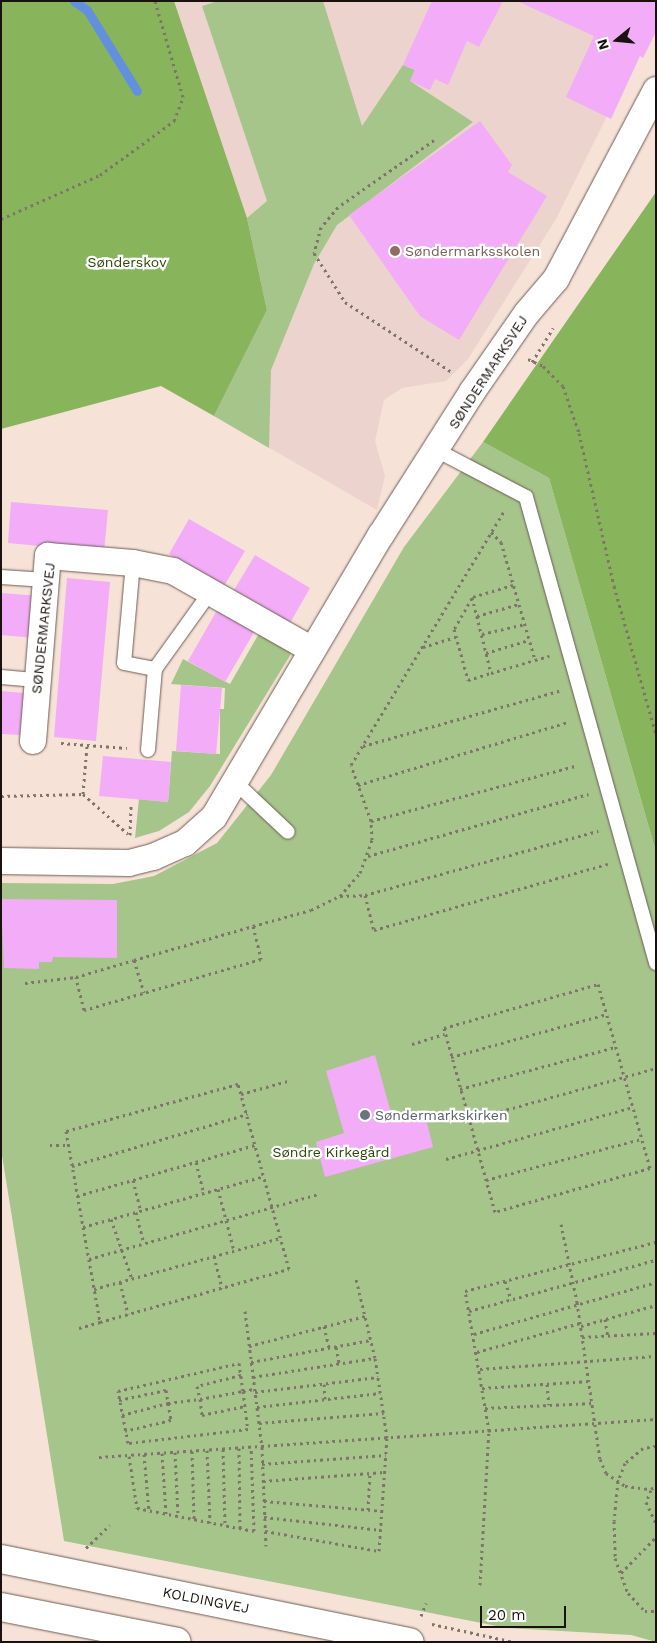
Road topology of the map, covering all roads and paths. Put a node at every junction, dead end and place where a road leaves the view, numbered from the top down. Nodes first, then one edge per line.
1 (156, 1) edge
2 (656, 90) edge
3 (434, 140) dead end
4 (1, 219) edge
5 (507, 344) junction
6 (472, 392) junction
7 (438, 451) junction
8 (516, 492) junction
9 (491, 532) junction
10 (133, 563) junction
11 (1, 577) edge
12 (46, 580) junction
13 (513, 585) junction
14 (211, 591) junction
15 (472, 597) junction
16 (519, 604) junction
17 (477, 616) junction
18 (525, 624) junction
19 (482, 634) junction
20 (456, 637) junction
21 (529, 640) junction
22 (422, 647) junction
23 (311, 649) junction
24 (569, 651) junction
25 (486, 653) junction
26 (535, 660) junction
27 (156, 668) junction
28 (491, 673) junction
29 (1, 677) edge
30 (37, 680) junction
31 (578, 686) junction
32 (587, 716) junction
33 (656, 734) edge
34 (33, 740) joint
35 (87, 745) junction
36 (362, 746) junction
37 (148, 750) joint
38 (599, 760) junction
39 (236, 783) junction
40 (358, 785) junction
41 (607, 789) junction
42 (83, 794) junction
43 (1, 796) edge
44 (371, 821) junction
45 (617, 825) junction
46 (288, 832) dead end
47 (130, 836) dead end
48 (368, 856) junction
49 (627, 858) junction
50 (1, 861) edge
51 (365, 895) junction
52 (340, 896) junction
53 (253, 926) junction
54 (134, 960) junction
55 (656, 963) edge
56 (76, 977) junction
57 (25, 983) dead end
58 (144, 993) junction
59 (607, 1014) junction
60 (445, 1034) junction
61 (412, 1044) dead end
62 (616, 1047) junction
63 (452, 1057) junction
64 (656, 1068) edge
65 (624, 1076) junction
66 (288, 1081) dead end
67 (460, 1090) junction
68 (241, 1094) junction
69 (633, 1107) junction
70 (247, 1114) junction
71 (469, 1120) junction
72 (641, 1139) junction
73 (50, 1145) dead end
74 (68, 1145) junction
75 (255, 1145) junction
76 (478, 1150) junction
77 (446, 1159) dead end
78 (196, 1162) junction
79 (72, 1166) junction
80 (264, 1176) junction
81 (133, 1180) junction
82 (486, 1180) junction
83 (218, 1189) junction
84 (204, 1193) junction
85 (318, 1194) dead end
86 (78, 1196) junction
87 (272, 1207) junction
88 (141, 1211) junction
89 (136, 1212) junction
90 (112, 1219) junction
91 (225, 1220) junction
92 (561, 1224) dead end
93 (83, 1227) junction
94 (281, 1238) junction
95 (656, 1242) edge
96 (144, 1243) junction
97 (120, 1250) junction
98 (234, 1251) junction
99 (214, 1256) junction
100 (88, 1259) junction
101 (656, 1260) edge
102 (570, 1264) junction
103 (132, 1279) junction
104 (356, 1279) dead end
105 (504, 1281) junction
106 (120, 1282) junction
107 (656, 1282) edge
108 (574, 1283) junction
109 (222, 1288) junction
110 (94, 1289) junction
111 (511, 1300) junction
112 (577, 1302) junction
113 (656, 1305) edge
114 (245, 1311) dead end
115 (469, 1311) junction
116 (128, 1314) junction
117 (365, 1316) junction
118 (605, 1319) junction
119 (100, 1322) junction
120 (580, 1324) junction
121 (324, 1326) junction
122 (79, 1328) dead end
123 (656, 1333) edge
124 (474, 1334) junction
125 (582, 1337) junction
126 (608, 1337) junction
127 (371, 1340) junction
128 (249, 1346) junction
129 (336, 1347) junction
130 (329, 1348) junction
131 (477, 1352) junction
132 (656, 1356) edge
133 (375, 1358) junction
134 (251, 1362) junction
135 (586, 1362) junction
136 (339, 1363) junction
137 (480, 1369) junction
138 (241, 1375) junction
139 (253, 1377) junction
140 (378, 1377) junction
141 (590, 1381) junction
142 (324, 1384) junction
143 (547, 1384) junction
144 (482, 1388) junction
145 (254, 1390) junction
146 (243, 1391) junction
147 (380, 1393) junction
148 (200, 1399) junction
149 (325, 1399) junction
150 (119, 1400) junction
151 (168, 1403) junction
152 (593, 1403) junction
153 (549, 1405) junction
154 (245, 1406) junction
155 (257, 1407) junction
156 (485, 1408) junction
157 (384, 1413) junction
158 (122, 1415) junction
159 (656, 1419) edge
160 (258, 1423) junction
161 (596, 1423) junction
162 (125, 1431) junction
163 (489, 1431) junction
164 (387, 1438) junction
165 (656, 1446) edge
166 (251, 1447) junction
167 (262, 1447) junction
168 (239, 1448) junction
169 (223, 1449) junction
170 (207, 1450) junction
171 (192, 1451) junction
172 (175, 1452) junction
173 (162, 1453) junction
174 (144, 1454) junction
175 (386, 1455) junction
176 (129, 1456) junction
177 (99, 1458) dead end
178 (262, 1464) junction
179 (385, 1472) junction
180 (370, 1473) junction
181 (263, 1481) junction
182 (618, 1481) junction
183 (656, 1486) edge
184 (651, 1489) junction
185 (264, 1501) junction
186 (368, 1510) junction
187 (148, 1511) junction
188 (382, 1511) junction
189 (166, 1514) junction
190 (178, 1516) junction
191 (264, 1517) junction
192 (194, 1520) junction
193 (210, 1523) junction
194 (656, 1523) edge
195 (110, 1525) dead end
196 (225, 1526) junction
197 (240, 1528) junction
198 (381, 1530) junction
199 (265, 1531) junction
200 (656, 1537) edge
201 (266, 1546) dead end
202 (85, 1556) dead end
203 (1, 1559) edge
204 (620, 1573) junction
205 (480, 1585) dead end
206 (426, 1603) dead end
207 (1, 1607) edge
208 (656, 1611) edge
209 (415, 1631) edge
210 (177, 1642) edge

1 - 4 path
2 - 5 street, SØNDERMARKSVEJ
3 - 6 path
5 - 6 street, SØNDERMARKSVEJ
5 - 33 path
6 - 7 street, SØNDERMARKSVEJ
7 - 8 lane
7 - 23 street, SØNDERMARKSVEJ
8 - 9 path
8 - 24 lane
9 - 13 path
9 - 22 path
10 - 12 street, SØNDERMARKSVEJ
10 - 14 street, SØNDERMARKSVEJ
10 - 27 lane
11 - 12 lane
12 - 30 street, SØNDERMARKSVEJ
13 - 15 path
13 - 16 path
14 - 23 street, SØNDERMARKSVEJ
14 - 27 lane
15 - 17 path
15 - 20 path
16 - 17 path
16 - 18 path
17 - 19 path
18 - 19 path
18 - 21 path
19 - 25 path
20 - 22 path
20 - 28 path
21 - 25 path
21 - 26 path
22 - 36 path
23 - 39 street, SØNDERMARKSVEJ
24 - 26 path
24 - 31 lane
25 - 28 path
26 - 28 path
27 - 37 lane
29 - 30 lane
30 - 34 street, SØNDERMARKSVEJ
31 - 32 lane
31 - 36 path
32 - 38 lane
32 - 40 path
34 - 35 path
35 - 37 path
35 - 42 path
36 - 40 path
38 - 41 lane
38 - 44 path
39 - 46 lane
39 - 50 street, SØNDERMARKSVEJ
40 - 44 path
41 - 45 lane
41 - 48 path
42 - 43 path
42 - 47 path
44 - 48 path
45 - 49 lane
45 - 51 path
48 - 52 path
49 - 51 path
49 - 55 lane
51 - 52 path
52 - 53 path
53 - 54 path
53 - 58 path
54 - 56 path
54 - 58 path
56 - 57 path
56 - 58 path
59 - 60 path
59 - 62 path
59 - 63 path
60 - 61 path
60 - 63 path
62 - 65 path
62 - 67 path
63 - 67 path
64 - 65 path
65 - 69 path
65 - 71 path
66 - 68 path
67 - 71 path
68 - 70 path
68 - 74 path
69 - 72 path
69 - 76 path
70 - 75 path
70 - 79 path
71 - 76 path
72 - 82 path
72 - 82 path
73 - 74 path
74 - 79 path
75 - 78 path
75 - 80 path
76 - 77 path
76 - 82 path
78 - 81 path
78 - 84 path
79 - 86 path
80 - 83 path
80 - 87 path
81 - 86 path
81 - 88 path
83 - 84 path
83 - 91 path
84 - 88 path
85 - 87 path
86 - 93 path
87 - 91 path
87 - 94 path
88 - 89 path
89 - 90 path
89 - 96 path
90 - 93 path
90 - 97 path
91 - 96 path
91 - 98 path
92 - 102 path
93 - 100 path
94 - 98 path
94 - 109 path
95 - 102 path
96 - 97 path
97 - 100 path
97 - 103 path
98 - 99 path
99 - 103 path
99 - 109 path
100 - 110 path
101 - 108 path
102 - 105 path
102 - 108 path
103 - 106 path
104 - 117 path
105 - 111 path
105 - 115 path
106 - 110 path
106 - 116 path
107 - 112 path
108 - 111 path
108 - 112 path
109 - 116 path
110 - 119 path
111 - 115 path
112 - 120 path
112 - 124 path
113 - 118 path
114 - 128 path
115 - 124 path
116 - 119 path
117 - 121 path
117 - 127 path
118 - 120 path
118 - 126 path
119 - 122 path
120 - 125 path
120 - 131 path
121 - 128 path
121 - 130 path
123 - 126 path
124 - 131 path
125 - 126 path
125 - 135 path
127 - 129 path
127 - 133 path
128 - 134 path
129 - 130 path
129 - 136 path
130 - 134 path
131 - 137 path
132 - 135 path
133 - 136 path
133 - 140 path
134 - 139 path
135 - 137 path
135 - 141 path
136 - 139 path
137 - 144 path
138 - 146 path
138 - 148 path
138 - 150 path
139 - 145 path
140 - 142 path
140 - 147 path
141 - 143 path
141 - 152 path
142 - 145 path
142 - 149 path
143 - 144 path
143 - 153 path
144 - 156 path
145 - 146 path
145 - 155 path
146 - 148 path
146 - 154 path
147 - 149 path
147 - 157 path
148 - 151 path
148 - 154 path
149 - 155 path
150 - 151 path
150 - 158 path
151 - 158 path
151 - 162 path
152 - 153 path
152 - 161 path
153 - 156 path
154 - 162 path
155 - 160 path
156 - 163 path
157 - 160 path
157 - 164 path
158 - 162 path
159 - 161 path
160 - 167 path
161 - 163 path
161 - 182 path
163 - 164 path
163 - 205 path
164 - 167 path
164 - 175 path
165 - 182 path
166 - 167 path
166 - 168 path
166 - 197 path
167 - 178 path
168 - 169 path
168 - 197 path
169 - 170 path
169 - 196 path
170 - 171 path
170 - 193 path
171 - 172 path
171 - 192 path
172 - 173 path
172 - 190 path
173 - 174 path
173 - 189 path
174 - 176 path
174 - 187 path
175 - 178 path
175 - 179 path
176 - 177 path
176 - 187 path
178 - 181 path
179 - 180 path
179 - 188 path
180 - 181 path
180 - 186 path
181 - 185 path
182 - 184 path
182 - 204 path
183 - 184 path
184 - 194 path
185 - 186 path
185 - 191 path
186 - 188 path
187 - 189 path
188 - 198 path
189 - 190 path
190 - 192 path
191 - 198 path
191 - 199 path
192 - 193 path
193 - 196 path
195 - 202 path
196 - 197 path
198 - 199 path
199 - 201 path
200 - 204 path
203 - 209 main road, KOLDINGVEJ
204 - 208 path
206 - 209 path
207 - 210 main road

